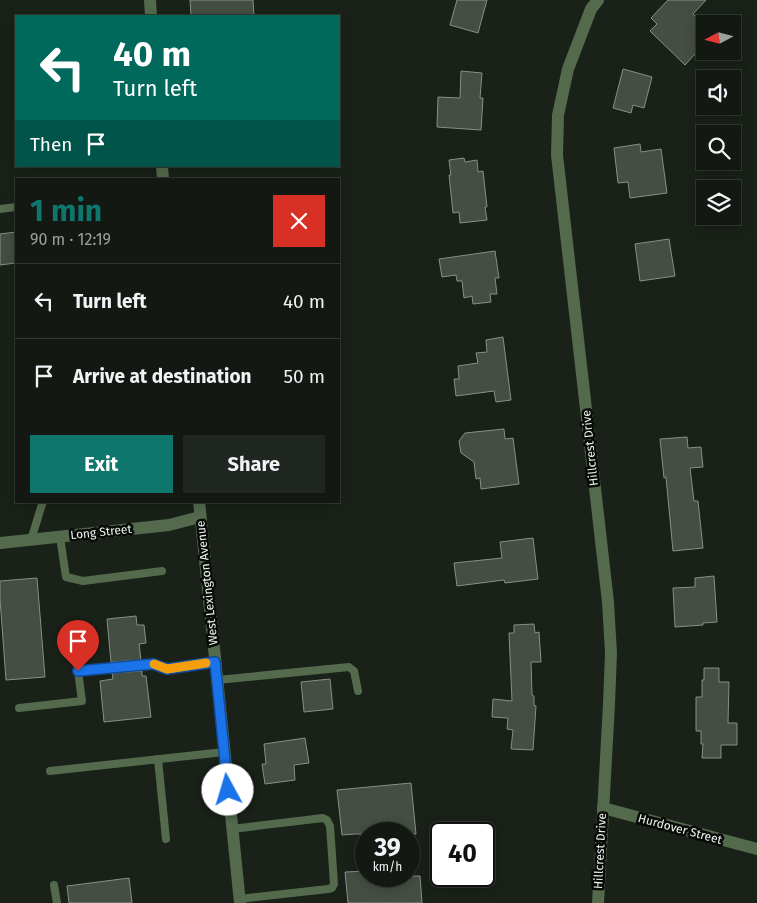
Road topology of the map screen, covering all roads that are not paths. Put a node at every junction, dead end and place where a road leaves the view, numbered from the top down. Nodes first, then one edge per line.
1 (150, 0) edge
2 (598, 0) edge
3 (151, 15) edge
4 (15, 207) edge
5 (0, 209) edge
6 (42, 503) edge
7 (199, 503) edge
8 (200, 517) junction
9 (60, 537) junction
10 (31, 540) junction
11 (0, 543) edge
12 (162, 571) dead end
13 (73, 628) dead end
14 (215, 662) junction
15 (78, 671) junction
16 (217, 680) junction
17 (358, 691) dead end
18 (19, 708) dead end
19 (224, 752) junction
20 (158, 759) junction
21 (50, 771) dead end
22 (602, 808) junction
23 (232, 828) junction
24 (166, 839) dead end
25 (757, 849) edge
26 (54, 884) dead end
27 (239, 901) edge
28 (57, 903) edge
29 (598, 903) edge

1 - 3 street
2 - 22 street, Hillcrest Drive
4 - 5 lane
6 - 10 lane
7 - 8 street, West Lexington Avenue
8 - 9 street, Long Street
8 - 14 street, West Lexington Avenue
9 - 10 street, Long Street
9 - 12 lane
10 - 11 street, Long Street
13 - 15 lane
14 - 15 lane
14 - 16 street, West Lexington Avenue
15 - 18 lane
16 - 17 lane
16 - 19 street, West Lexington Avenue
19 - 20 lane
19 - 23 street, West Lexington Avenue
20 - 21 lane
20 - 24 lane
22 - 25 street, Hurdover Street
22 - 29 street, Hillcrest Drive
23 - 27 street, West Lexington Avenue
23 - 27 lane
26 - 28 lane

